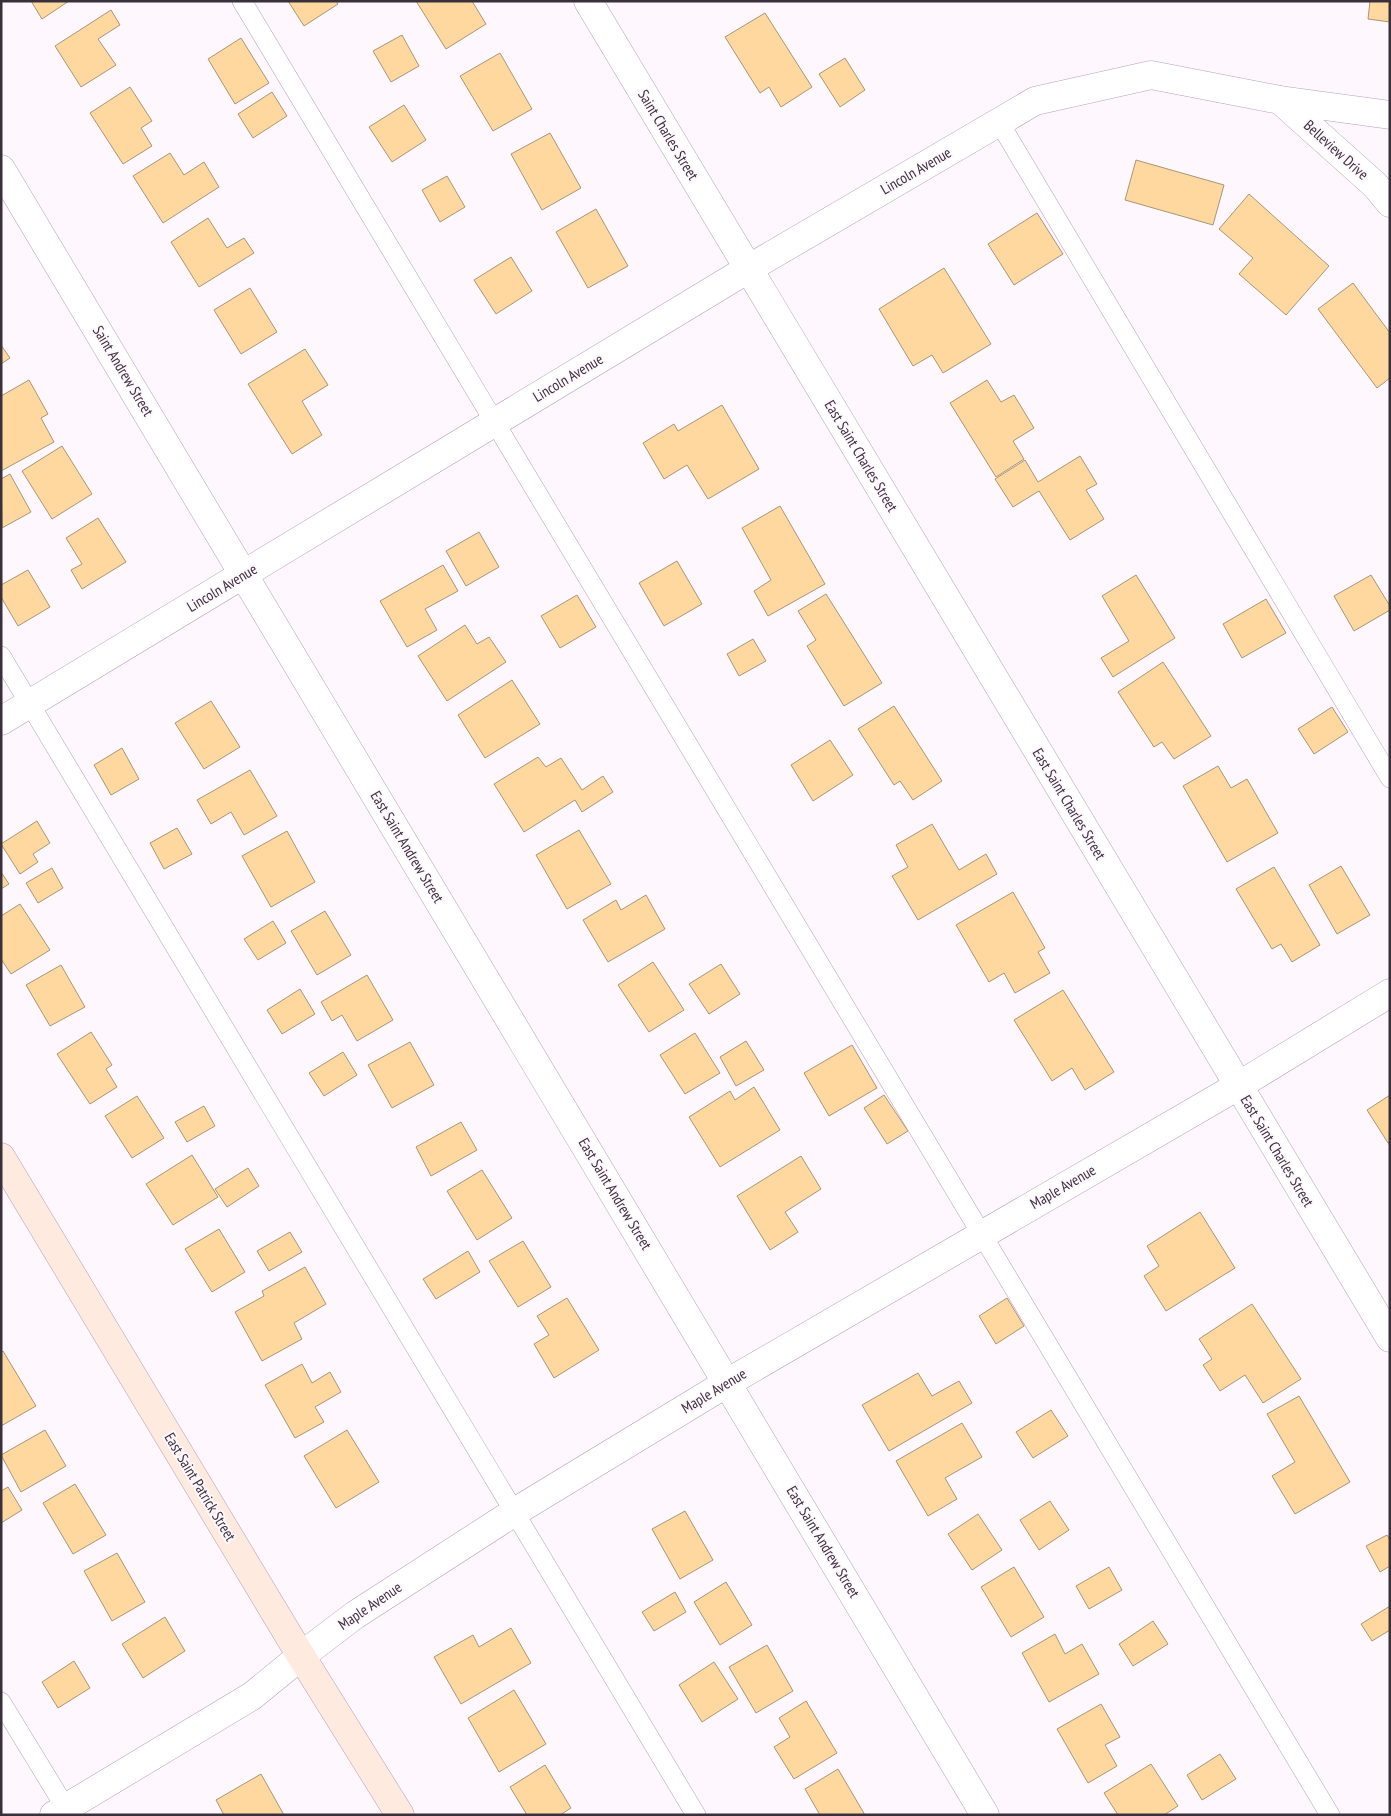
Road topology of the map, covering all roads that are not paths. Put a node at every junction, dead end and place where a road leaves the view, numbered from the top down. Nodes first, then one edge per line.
1 (242, 1) edge
2 (588, 1) edge
3 (1152, 75) joint
4 (1280, 100) junction
5 (1390, 115) edge
6 (999, 122) junction
7 (1, 169) edge
8 (1390, 203) edge
9 (748, 269) junction
10 (494, 423) junction
11 (245, 574) junction
12 (1, 656) edge
13 (30, 704) junction
14 (1, 721) edge
15 (1390, 778) edge
16 (1390, 993) edge
17 (1238, 1086) junction
18 (1, 1157) edge
19 (982, 1235) junction
20 (1390, 1338) edge
21 (727, 1383) junction
22 (513, 1513) junction
23 (301, 1656) junction
24 (1, 1702) edge
25 (63, 1812) edge
26 (400, 1815) edge
27 (696, 1815) edge
28 (985, 1815) edge
29 (1330, 1815) edge

1 - 10 lane
2 - 9 street, Saint Charles Street
3 - 4 street, Belleview Drive
3 - 6 street, Lincoln Avenue
4 - 5 street, Belleview Drive
4 - 8 street, Belleview Drive
6 - 9 street, Lincoln Avenue
6 - 15 lane
7 - 11 street, Saint Andrew Street
9 - 10 street, Lincoln Avenue
9 - 17 street, East Saint Charles Street
10 - 11 street, Lincoln Avenue
10 - 19 lane
11 - 13 street, Lincoln Avenue
11 - 21 street, East Saint Andrew Street
12 - 13 lane
13 - 14 street, Lincoln Avenue
13 - 22 lane
16 - 17 street, Maple Avenue
17 - 19 street, Maple Avenue
17 - 20 street, East Saint Charles Street
18 - 23 main road, East Saint Patrick Street
19 - 21 street, Maple Avenue
19 - 29 lane
21 - 22 street, Maple Avenue
21 - 28 street, East Saint Andrew Street
22 - 23 street, Maple Avenue
22 - 27 lane
23 - 25 street, Maple Avenue
23 - 26 main road, East Saint Patrick Street
24 - 25 lane

